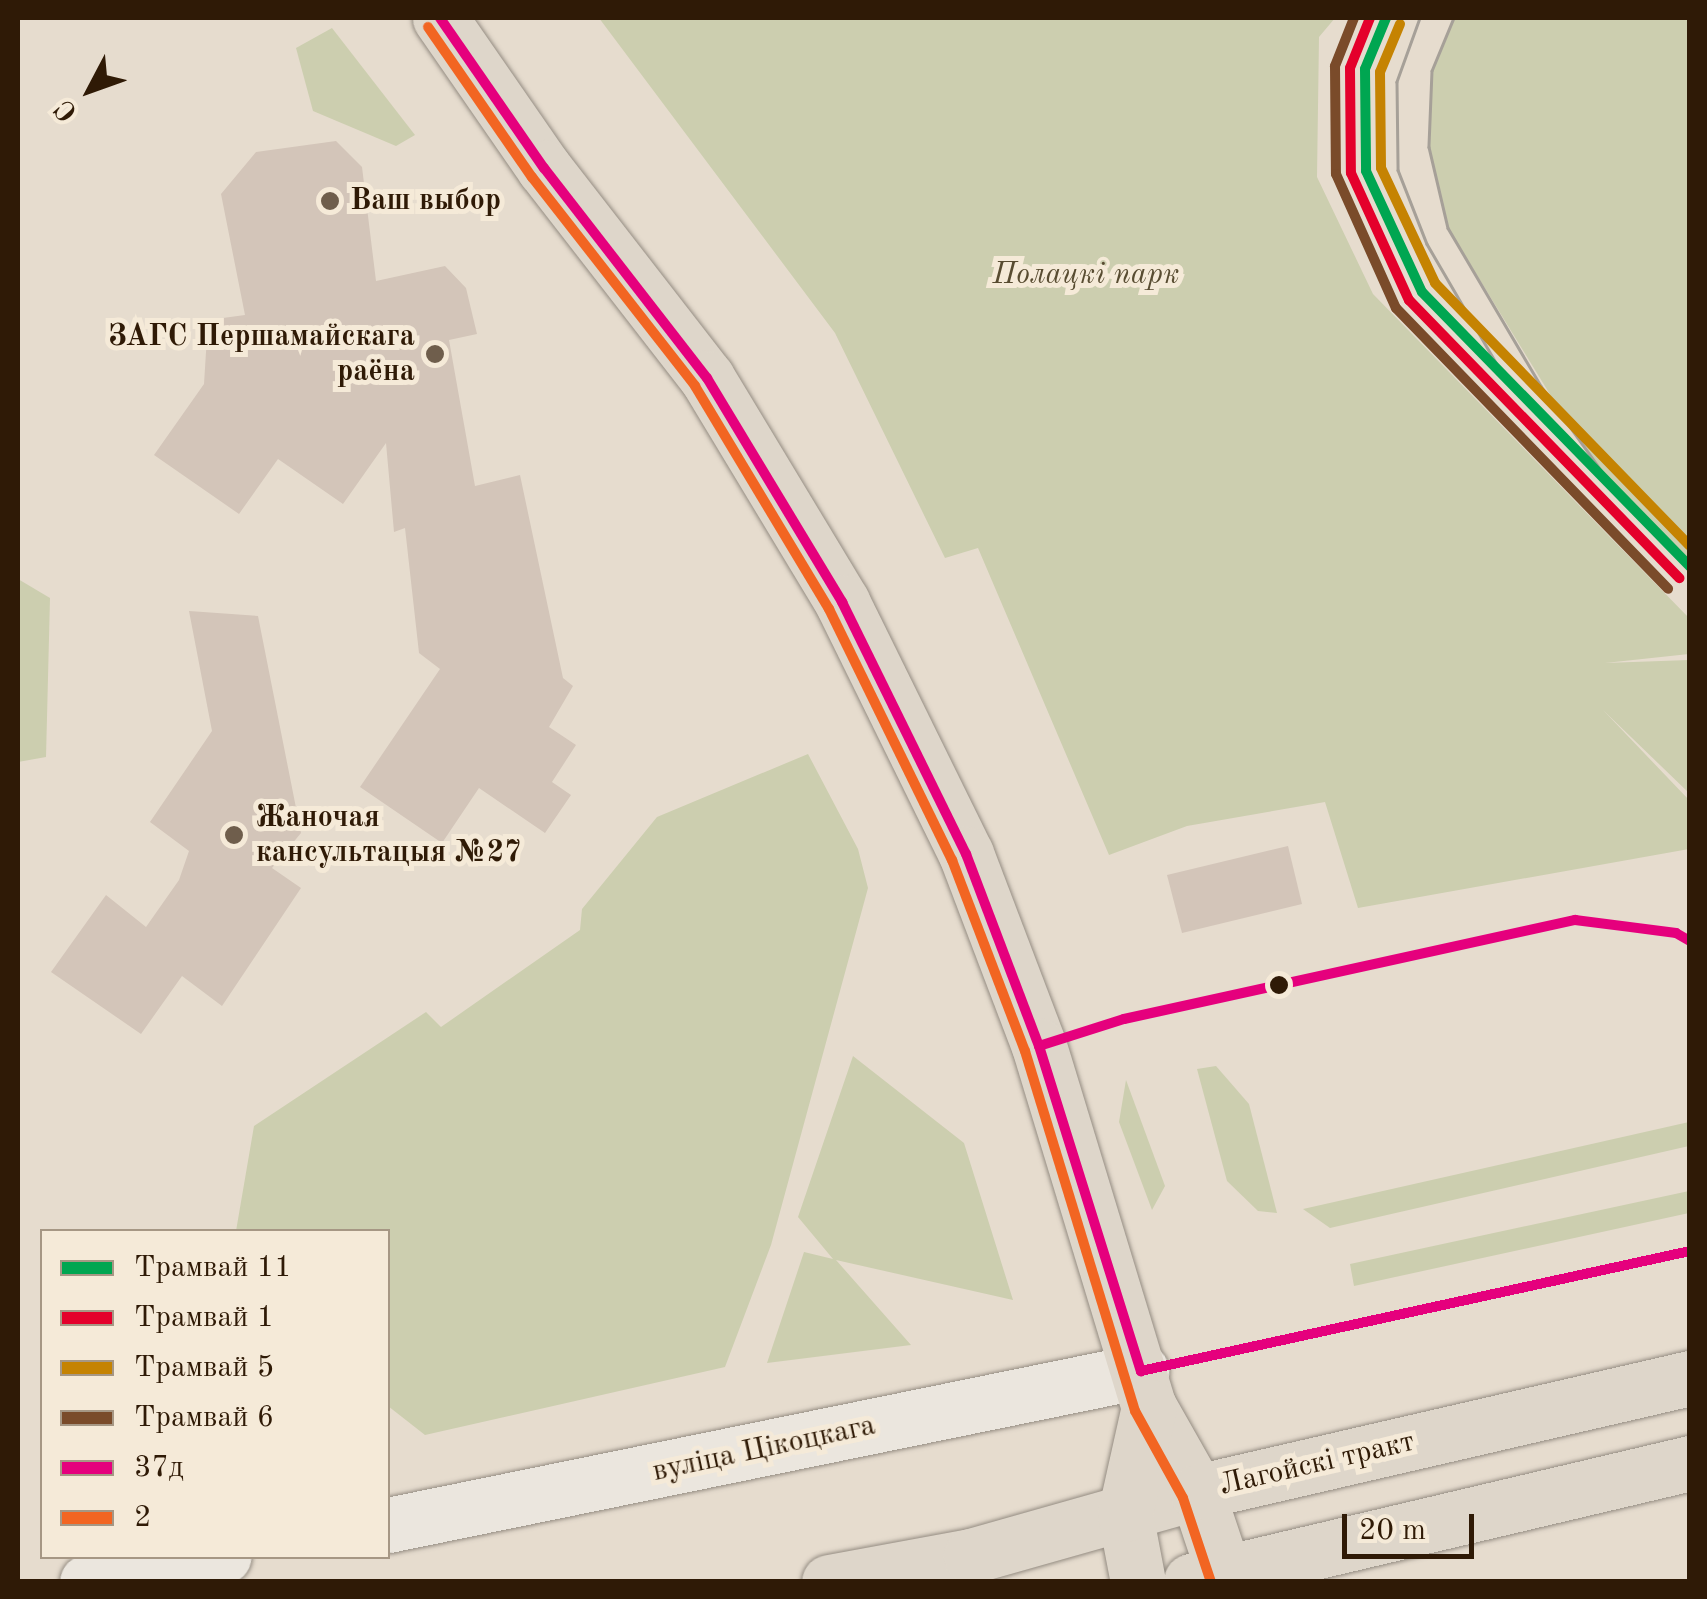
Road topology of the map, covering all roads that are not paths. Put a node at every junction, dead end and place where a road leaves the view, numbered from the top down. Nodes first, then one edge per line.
1 (440, 18) edge
2 (1690, 1378) edge
3 (1145, 1389) junction
4 (1690, 1463) edge
5 (1197, 1492) junction
6 (1126, 1514) junction
7 (390, 1525) edge
8 (208, 1559) edge
9 (1213, 1578) edge
10 (87, 1582) edge
11 (829, 1582) edge
12 (1138, 1582) edge

1 - 3 main road
2 - 5 main road, Лагойскі тракт
3 - 5 main road
3 - 6 main road
3 - 7 street, вуліца Цікоцкага
4 - 9 main road
5 - 6 main road, Лагойскі тракт
5 - 9 main road
6 - 11 main road, Лагойскі тракт
6 - 12 main road
8 - 10 street

